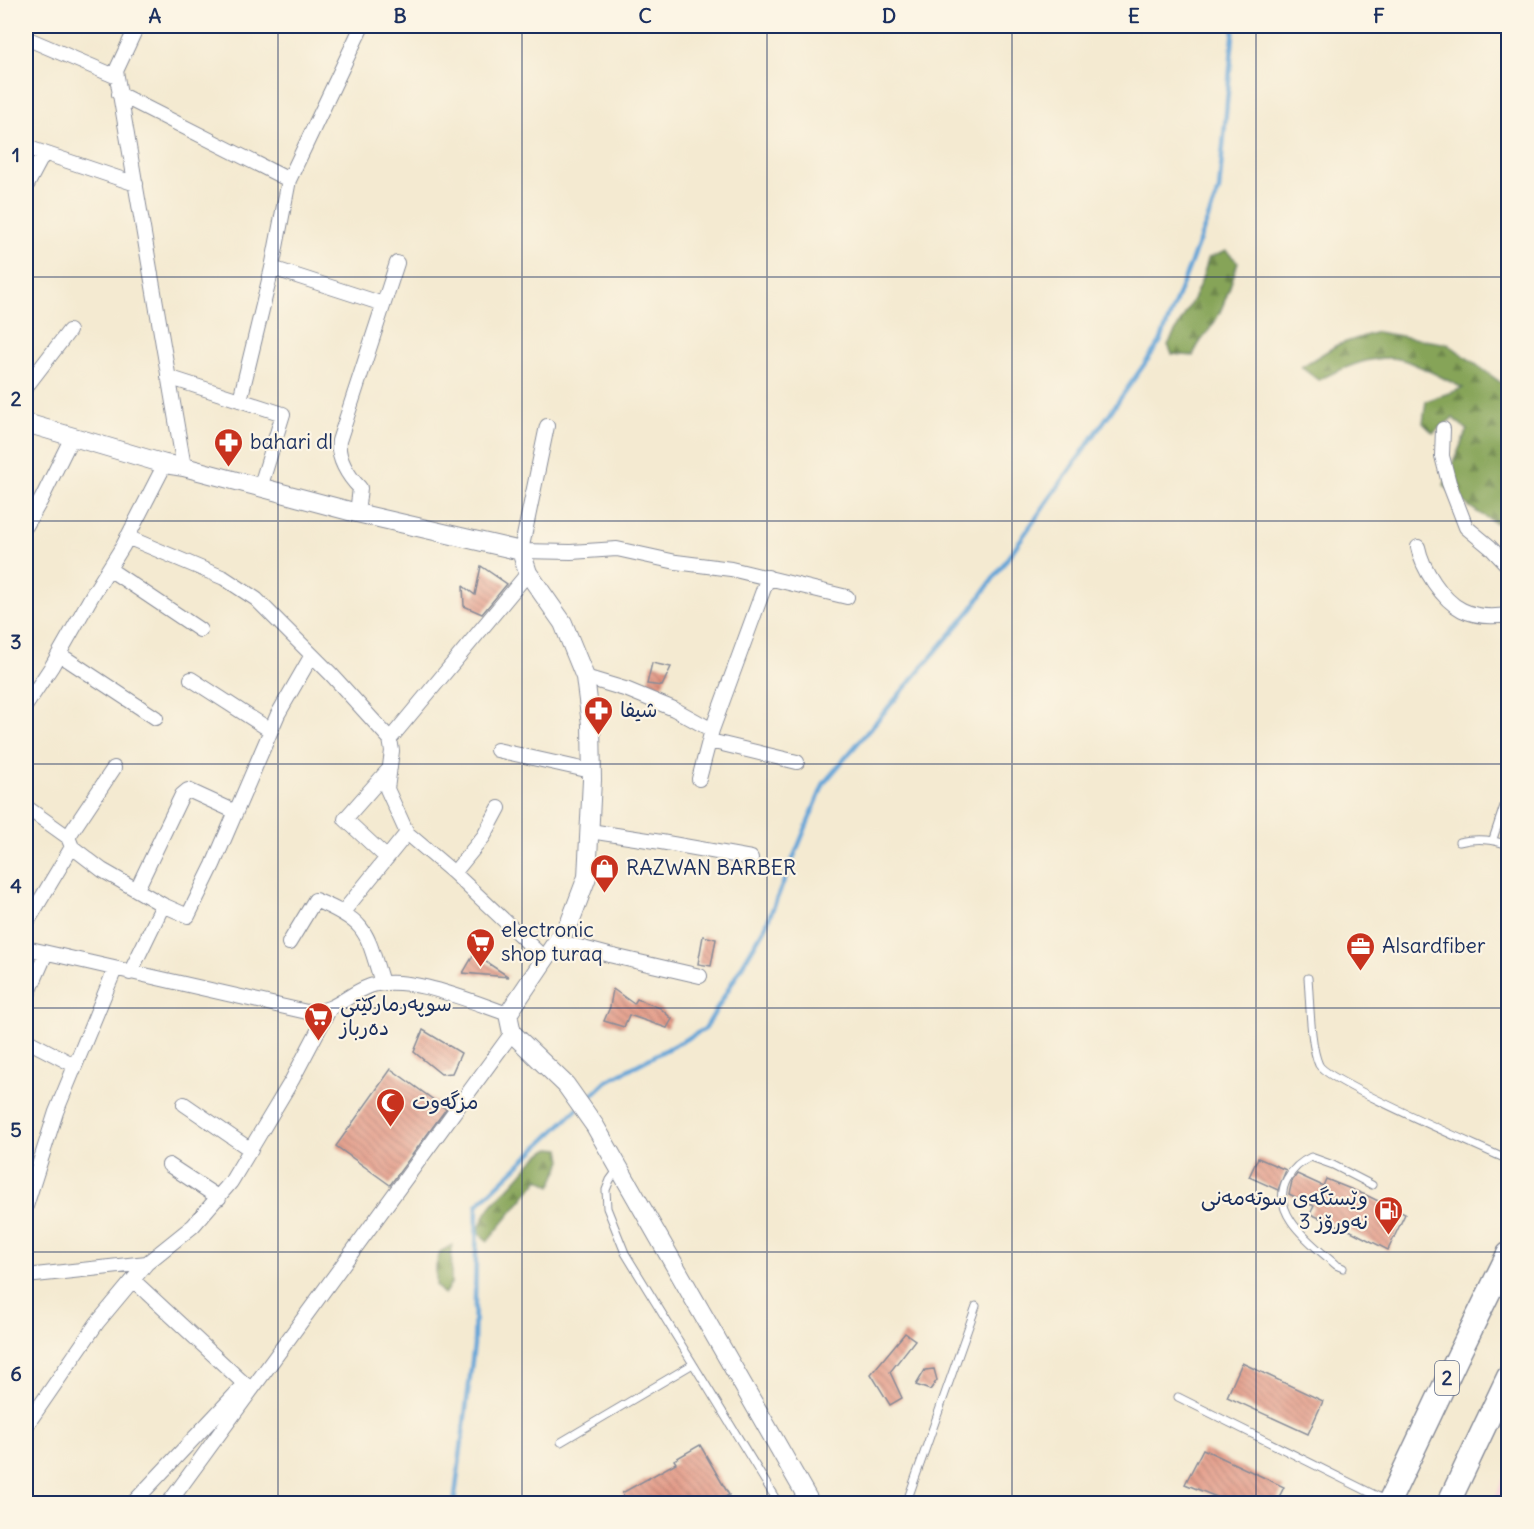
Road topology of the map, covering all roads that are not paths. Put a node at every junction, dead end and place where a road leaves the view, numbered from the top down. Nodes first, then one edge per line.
1 (137, 26) edge
2 (362, 26) edge
3 (26, 38) edge
4 (117, 77) junction
5 (119, 94) junction
6 (26, 147) edge
7 (44, 153) junction
8 (289, 180) junction
9 (136, 184) junction
10 (26, 187) edge
11 (397, 263) dead end
12 (272, 268) junction
13 (383, 304) junction
14 (69, 331) dead end
15 (168, 377) junction
16 (26, 387) edge
17 (240, 400) junction
18 (26, 423) edge
19 (547, 426) dead end
20 (1443, 429) dead end
21 (72, 437) junction
22 (165, 464) junction
23 (184, 467) junction
24 (260, 488) junction
25 (357, 513) junction
26 (26, 526) edge
27 (127, 537) junction
28 (1418, 547) dead end
29 (521, 551) junction
30 (1509, 566) edge
31 (109, 569) junction
32 (528, 573) junction
33 (768, 578) junction
34 (846, 597) dead end
35 (1509, 615) edge
36 (200, 630) dead end
37 (59, 654) junction
38 (312, 655) junction
39 (585, 677) junction
40 (191, 679) dead end
41 (26, 705) edge
42 (156, 718) dead end
43 (270, 730) junction
44 (711, 735) junction
45 (390, 739) junction
46 (497, 750) dead end
47 (798, 762) dead end
48 (114, 768) dead end
49 (390, 768) junction
50 (591, 771) junction
51 (699, 779) dead end
52 (1509, 794) edge
53 (26, 807) edge
54 (499, 808) dead end
55 (236, 812) junction
56 (590, 831) junction
57 (407, 833) junction
58 (1493, 839) junction
59 (70, 842) junction
60 (1459, 842) dead end
61 (1509, 845) edge
62 (387, 858) junction
63 (751, 858) dead end
64 (454, 873) junction
65 (137, 889) junction
66 (163, 904) junction
67 (344, 912) junction
68 (26, 924) edge
69 (557, 941) junction
70 (289, 943) dead end
71 (26, 948) edge
72 (46, 953) junction
73 (545, 958) junction
74 (115, 969) junction
75 (130, 973) junction
76 (699, 976) dead end
77 (1308, 978) dead end
78 (382, 983) junction
79 (26, 999) edge
80 (329, 1010) junction
81 (508, 1014) junction
82 (512, 1033) junction
83 (26, 1040) edge
84 (74, 1065) junction
85 (184, 1104) dead end
86 (251, 1150) junction
87 (1509, 1160) edge
88 (169, 1165) dead end
89 (618, 1169) junction
90 (1372, 1185) dead end
91 (219, 1198) junction
92 (26, 1206) edge
93 (1509, 1254) edge
94 (147, 1263) junction
95 (1343, 1268) dead end
96 (26, 1276) edge
97 (133, 1280) junction
98 (976, 1306) dead end
99 (693, 1364) junction
100 (1509, 1377) edge
101 (249, 1387) junction
102 (1178, 1397) dead end
103 (26, 1426) edge
104 (561, 1442) dead end
105 (132, 1503) edge
106 (168, 1503) edge
107 (779, 1503) edge
108 (811, 1503) edge
109 (906, 1503) edge
110 (1389, 1503) edge
111 (1448, 1503) edge

1 - 4 street
2 - 8 street
3 - 4 street
4 - 5 street
5 - 8 street
5 - 9 street
6 - 7 street
7 - 9 street
7 - 10 street
8 - 12 street
9 - 15 street
11 - 13 street
12 - 13 street
12 - 17 street
13 - 25 street
14 - 16 street
15 - 17 street
15 - 23 street
17 - 24 street
18 - 21 street
19 - 29 street
20 - 30 street
21 - 22 street
21 - 26 street
22 - 23 street
22 - 27 street
23 - 24 street
24 - 25 street
25 - 29 street
27 - 31 street
27 - 38 street
28 - 35 street
29 - 32 street
29 - 33 street
31 - 36 street
31 - 37 street
32 - 39 street
32 - 45 street
33 - 34 street
33 - 44 street
37 - 41 street
37 - 42 street
38 - 43 street
38 - 45 street
39 - 44 street
39 - 50 street
40 - 43 street
43 - 55 street
44 - 47 street
44 - 51 street
45 - 49 street
46 - 50 street
48 - 59 street
49 - 57 street
49 - 62 street
50 - 56 street
52 - 58 lane
53 - 59 street
54 - 64 street
55 - 65 street
55 - 66 street
56 - 63 street
56 - 69 street
57 - 62 street
57 - 64 street
58 - 60 lane
58 - 61 lane
59 - 65 street
59 - 68 street
62 - 67 street
64 - 73 street
65 - 66 street
66 - 75 street
67 - 70 street
67 - 78 street
69 - 73 street
69 - 76 street
71 - 72 street
72 - 74 street
72 - 79 street
73 - 81 street
74 - 75 street
74 - 84 street
75 - 80 street
77 - 87 lane
78 - 80 street
78 - 81 street
80 - 86 street
81 - 82 street
82 - 89 street
82 - 101 street
83 - 84 street
84 - 92 street
85 - 86 street
86 - 91 street
88 - 91 street
89 - 99 lane
89 - 108 street
90 - 95 lane
91 - 94 street
93 - 110 highway, 2
94 - 96 street
94 - 97 street
97 - 101 street
97 - 103 street
98 - 109 lane
99 - 104 lane
99 - 107 lane
100 - 111 highway
101 - 105 street
101 - 106 street
102 - 110 lane

